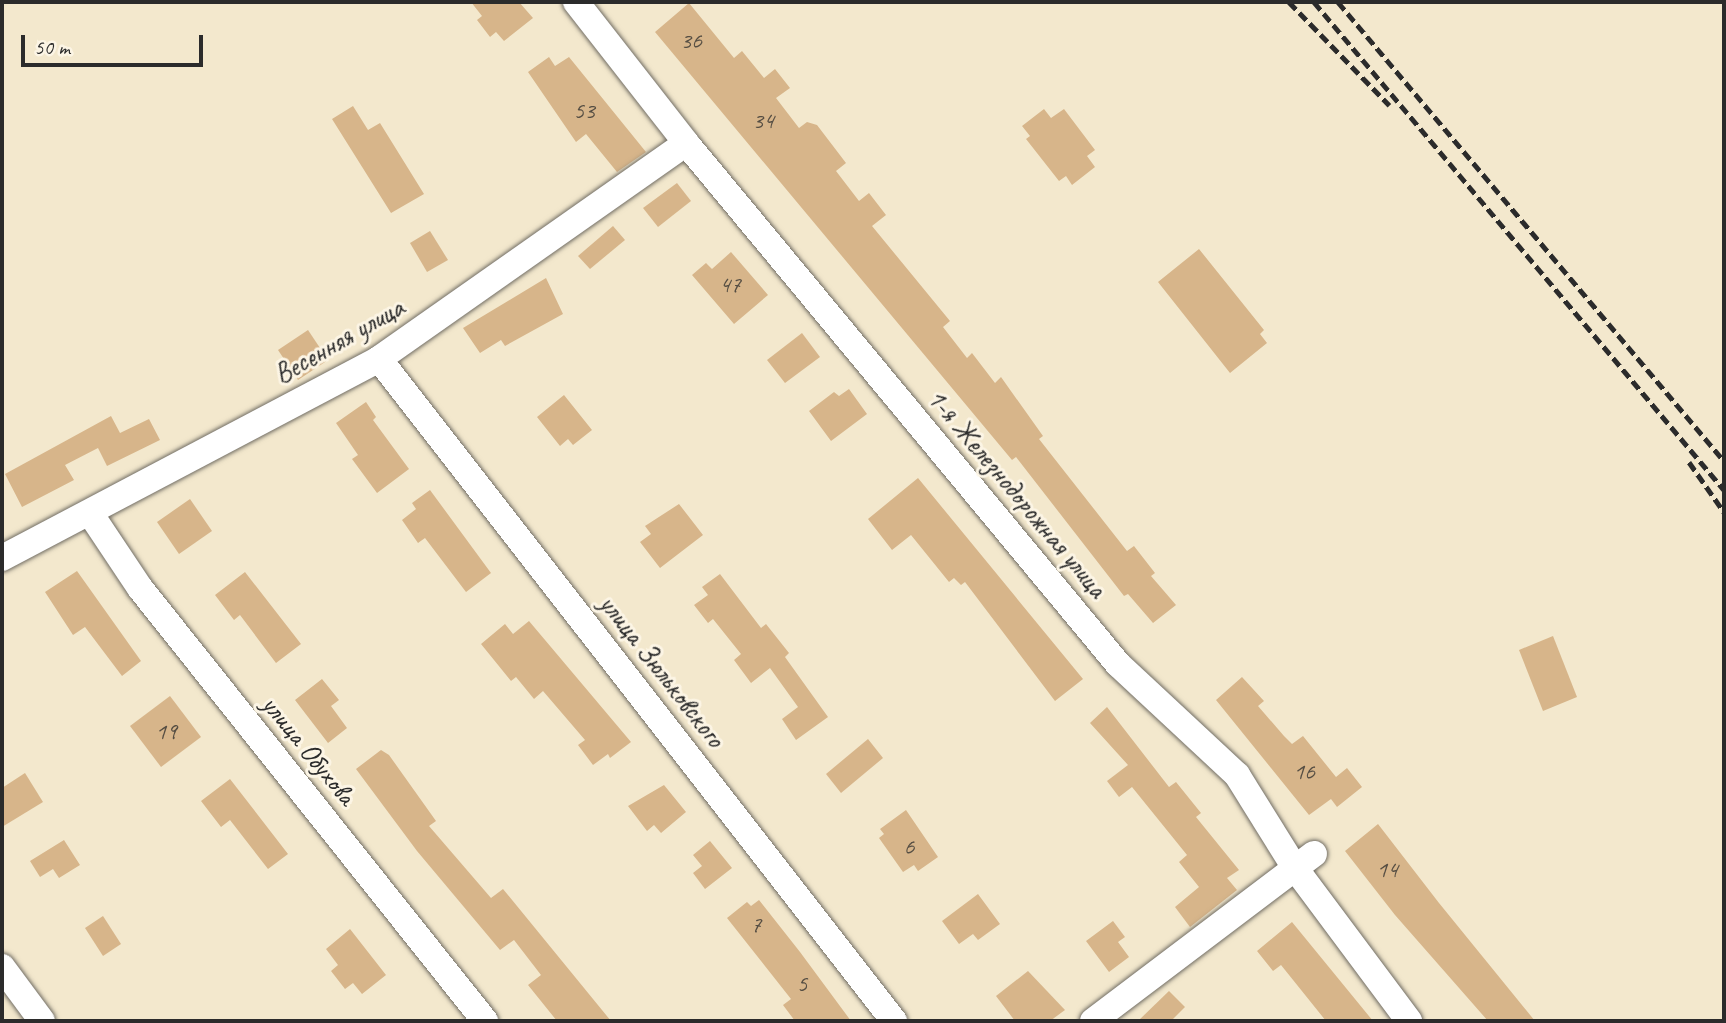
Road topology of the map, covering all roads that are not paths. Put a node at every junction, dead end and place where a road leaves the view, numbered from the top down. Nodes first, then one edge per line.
1 (576, 2) edge
2 (686, 143) junction
3 (379, 359) junction
4 (90, 513) junction
5 (2, 558) edge
6 (1304, 861) junction
7 (2, 967) edge
8 (42, 1021) edge
9 (485, 1021) edge
10 (894, 1021) edge
11 (1093, 1021) edge
12 (1409, 1021) edge

1 - 2 street, 1-я Железнодорожная улица
2 - 3 street, Весенняя улица
2 - 6 street, 1-я Железнодорожная улица
3 - 4 street, Весенняя улица
3 - 10 street, улица Зюльковского
4 - 5 street, Весенняя улица
4 - 9 street, улица Обухова
6 - 11 street
6 - 12 street, 1-я Железнодорожная улица
7 - 8 street

